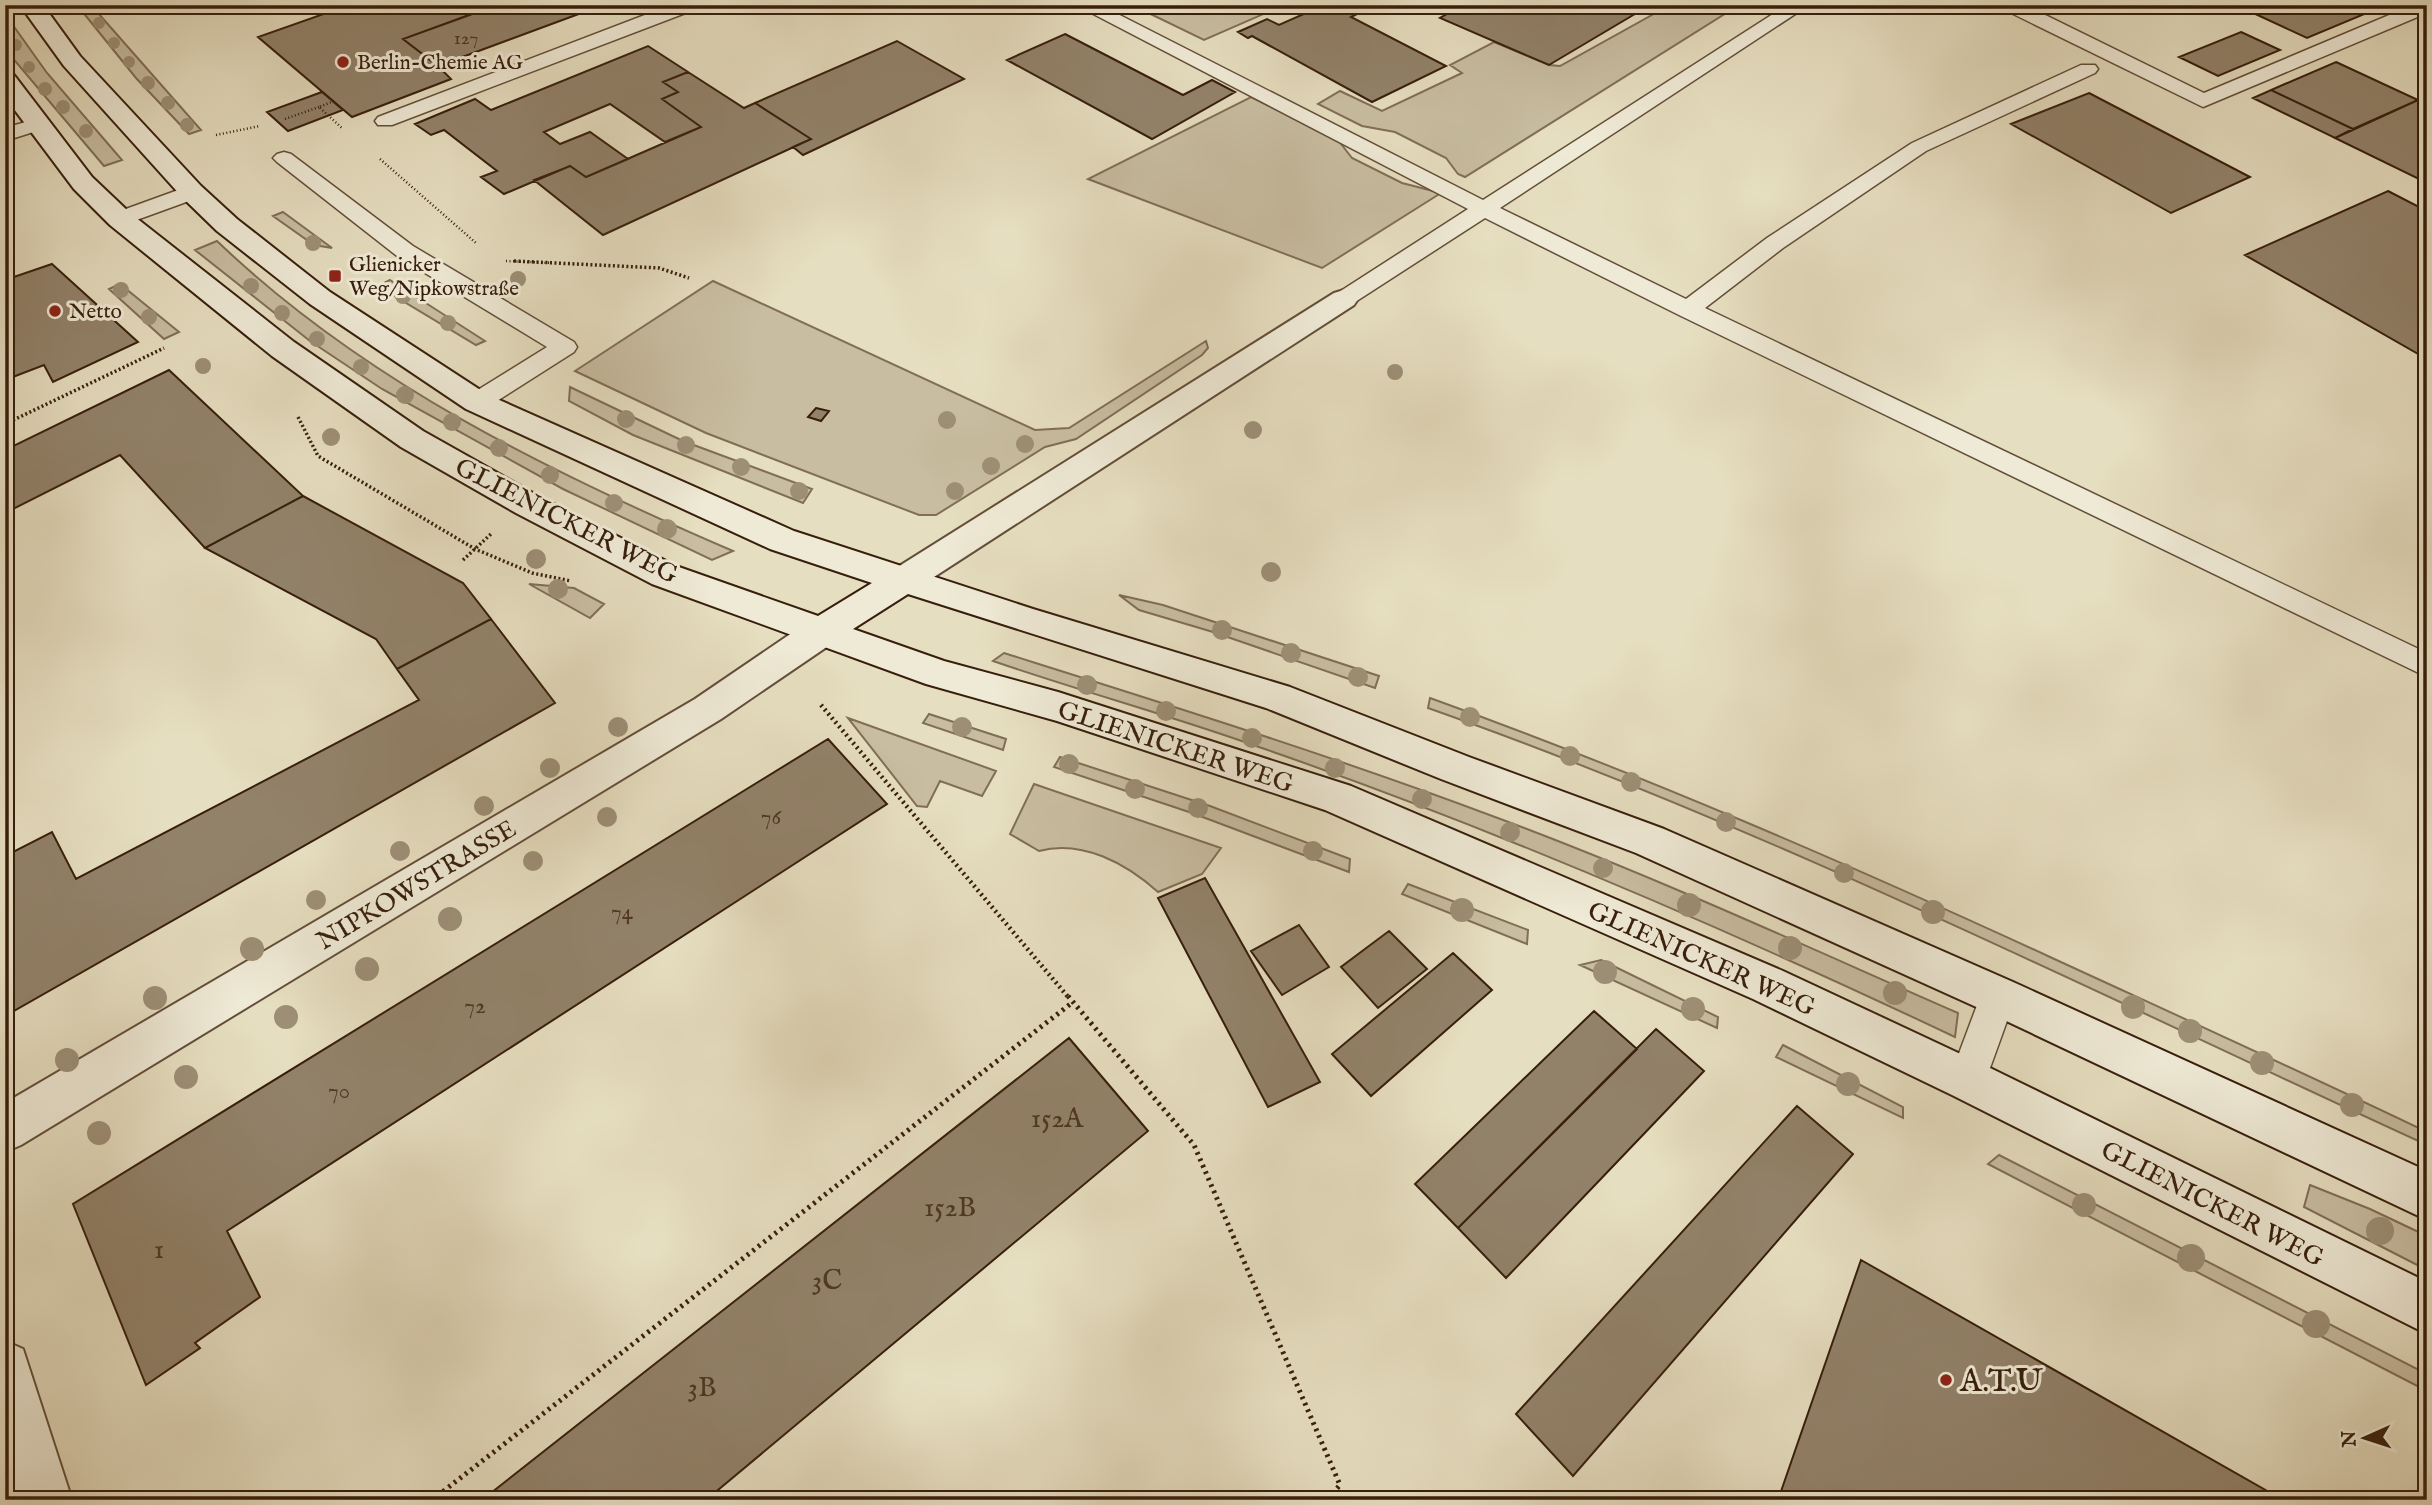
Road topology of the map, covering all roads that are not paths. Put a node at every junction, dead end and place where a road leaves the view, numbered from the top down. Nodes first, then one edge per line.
1 (31, 5) edge
2 (689, 5) edge
3 (1085, 5) edge
4 (1800, 5) edge
5 (2010, 5) edge
6 (2427, 6) edge
7 (2088, 69) dead end
8 (5, 80) edge
9 (385, 121) dead end
10 (39, 124) junction
11 (5, 135) edge
12 (284, 159) dead end
13 (192, 192) junction
14 (1482, 208) junction
15 (120, 219) junction
16 (1344, 299) joint
17 (1687, 310) junction
18 (477, 402) junction
19 (905, 579) junction
20 (821, 632) junction
21 (2427, 666) edge
22 (1998, 996) junction
23 (1968, 1080) junction
24 (5, 1129) edge
25 (2427, 1196) edge
26 (2427, 1309) edge
27 (5, 1367) edge
28 (45, 1500) edge

1 - 13 main road
2 - 9 lane
3 - 14 lane
4 - 14 lane
5 - 6 lane
7 - 17 lane
8 - 10 main road, GLIENICKER WEG
10 - 11 lane
10 - 15 main road, GLIENICKER WEG
12 - 18 lane
13 - 15 lane
13 - 18 main road
14 - 16 lane
14 - 17 lane
15 - 20 main road, GLIENICKER WEG
16 - 19 main road, NIPKOWSTRASSE
17 - 21 lane
18 - 19 main road
19 - 20 main road, NIPKOWSTRASSE
19 - 22 main road
20 - 23 main road, GLIENICKER WEG
20 - 24 main road, NIPKOWSTRASSE
22 - 23 lane
22 - 25 main road
23 - 26 main road, GLIENICKER WEG
27 - 28 main road

